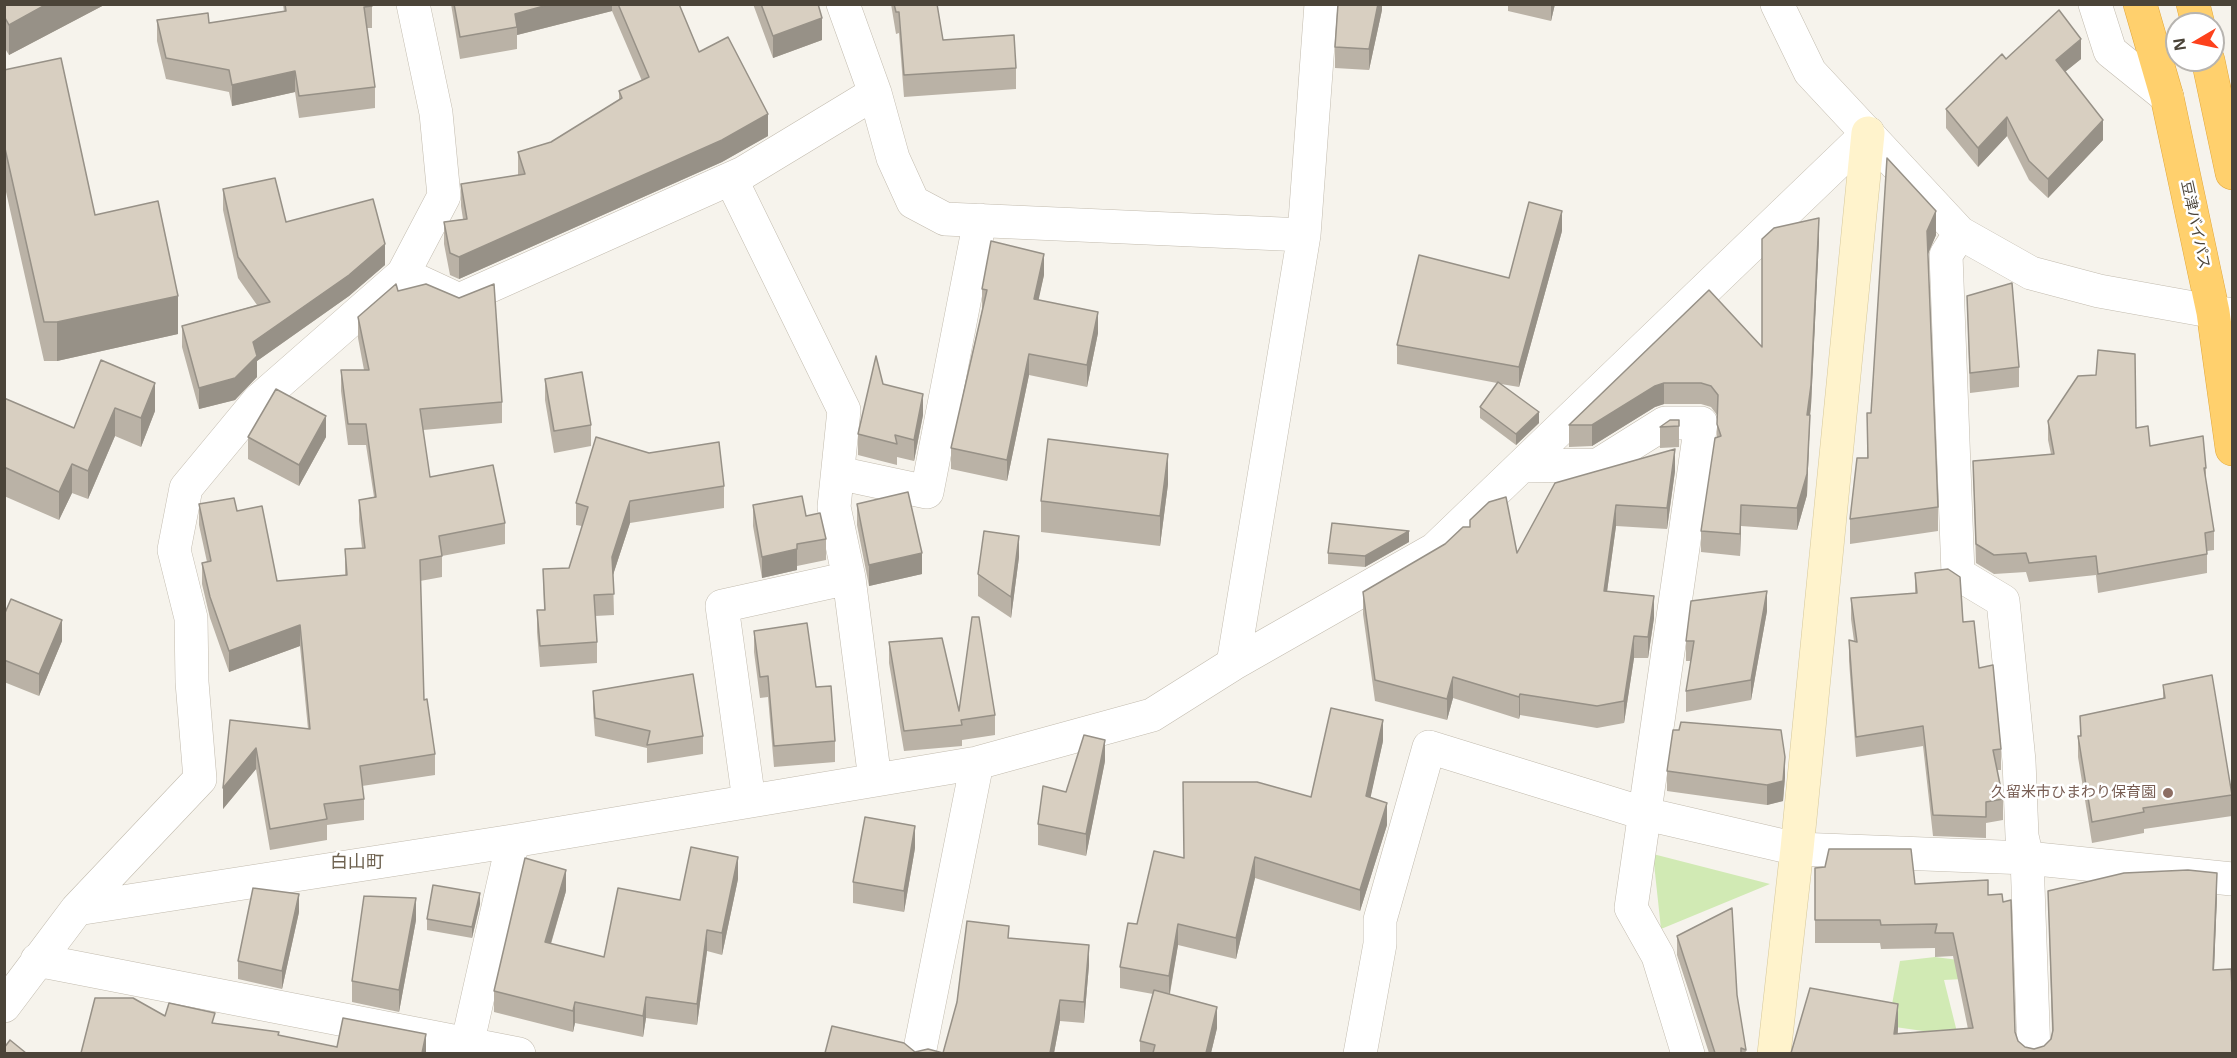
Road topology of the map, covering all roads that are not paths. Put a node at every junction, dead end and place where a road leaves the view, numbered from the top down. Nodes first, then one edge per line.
1 (413, 4) edge
2 (843, 4) edge
3 (1321, 4) edge
4 (1777, 4) edge
5 (2095, 4) edge
6 (2140, 4) edge
7 (2211, 72) edge
8 (875, 93) junction
9 (2168, 97) junction
10 (1868, 133) junction
11 (2232, 173) edge
12 (731, 179) junction
13 (980, 220) junction
14 (1960, 233) junction
15 (1304, 235) junction
16 (403, 274) junction
17 (2223, 313) edge
18 (2232, 449) edge
19 (1522, 466) junction
20 (838, 473) junction
21 (849, 578) junction
22 (1233, 664) junction
23 (977, 763) junction
24 (875, 780) junction
25 (750, 801) junction
26 (1646, 814) junction
27 (513, 841) junction
28 (1797, 849) junction
29 (2027, 858) junction
30 (2232, 879) edge
31 (77, 909) junction
32 (37, 960) junction
33 (4, 1006) edge
34 (466, 1048) edge
35 (519, 1053) edge
36 (920, 1053) edge
37 (1360, 1053) edge
38 (1688, 1053) edge
39 (1774, 1053) edge
40 (2034, 1053) edge

1 - 16 street
2 - 8 street
3 - 15 street
4 - 10 street
5 - 9 street
6 - 9 highway, 豆津バイパス
7 - 11 highway
8 - 12 street
8 - 13 street
9 - 17 highway, 豆津バイパス
10 - 14 street
10 - 19 street
10 - 28 street
12 - 16 street
12 - 20 street
13 - 15 street
13 - 20 street
14 - 17 street
14 - 29 street
15 - 22 street
16 - 31 street
17 - 18 highway, 豆津バイパス
19 - 22 street
19 - 26 street
20 - 21 street
21 - 24 street
21 - 25 street
22 - 23 street
23 - 24 street
23 - 36 street
24 - 25 street
25 - 27 street
26 - 28 street
26 - 37 street
26 - 38 street
27 - 31 street
27 - 34 street
28 - 29 street
28 - 39 street
29 - 30 street
29 - 40 street
31 - 32 street
32 - 33 street
32 - 34 street
34 - 35 street

